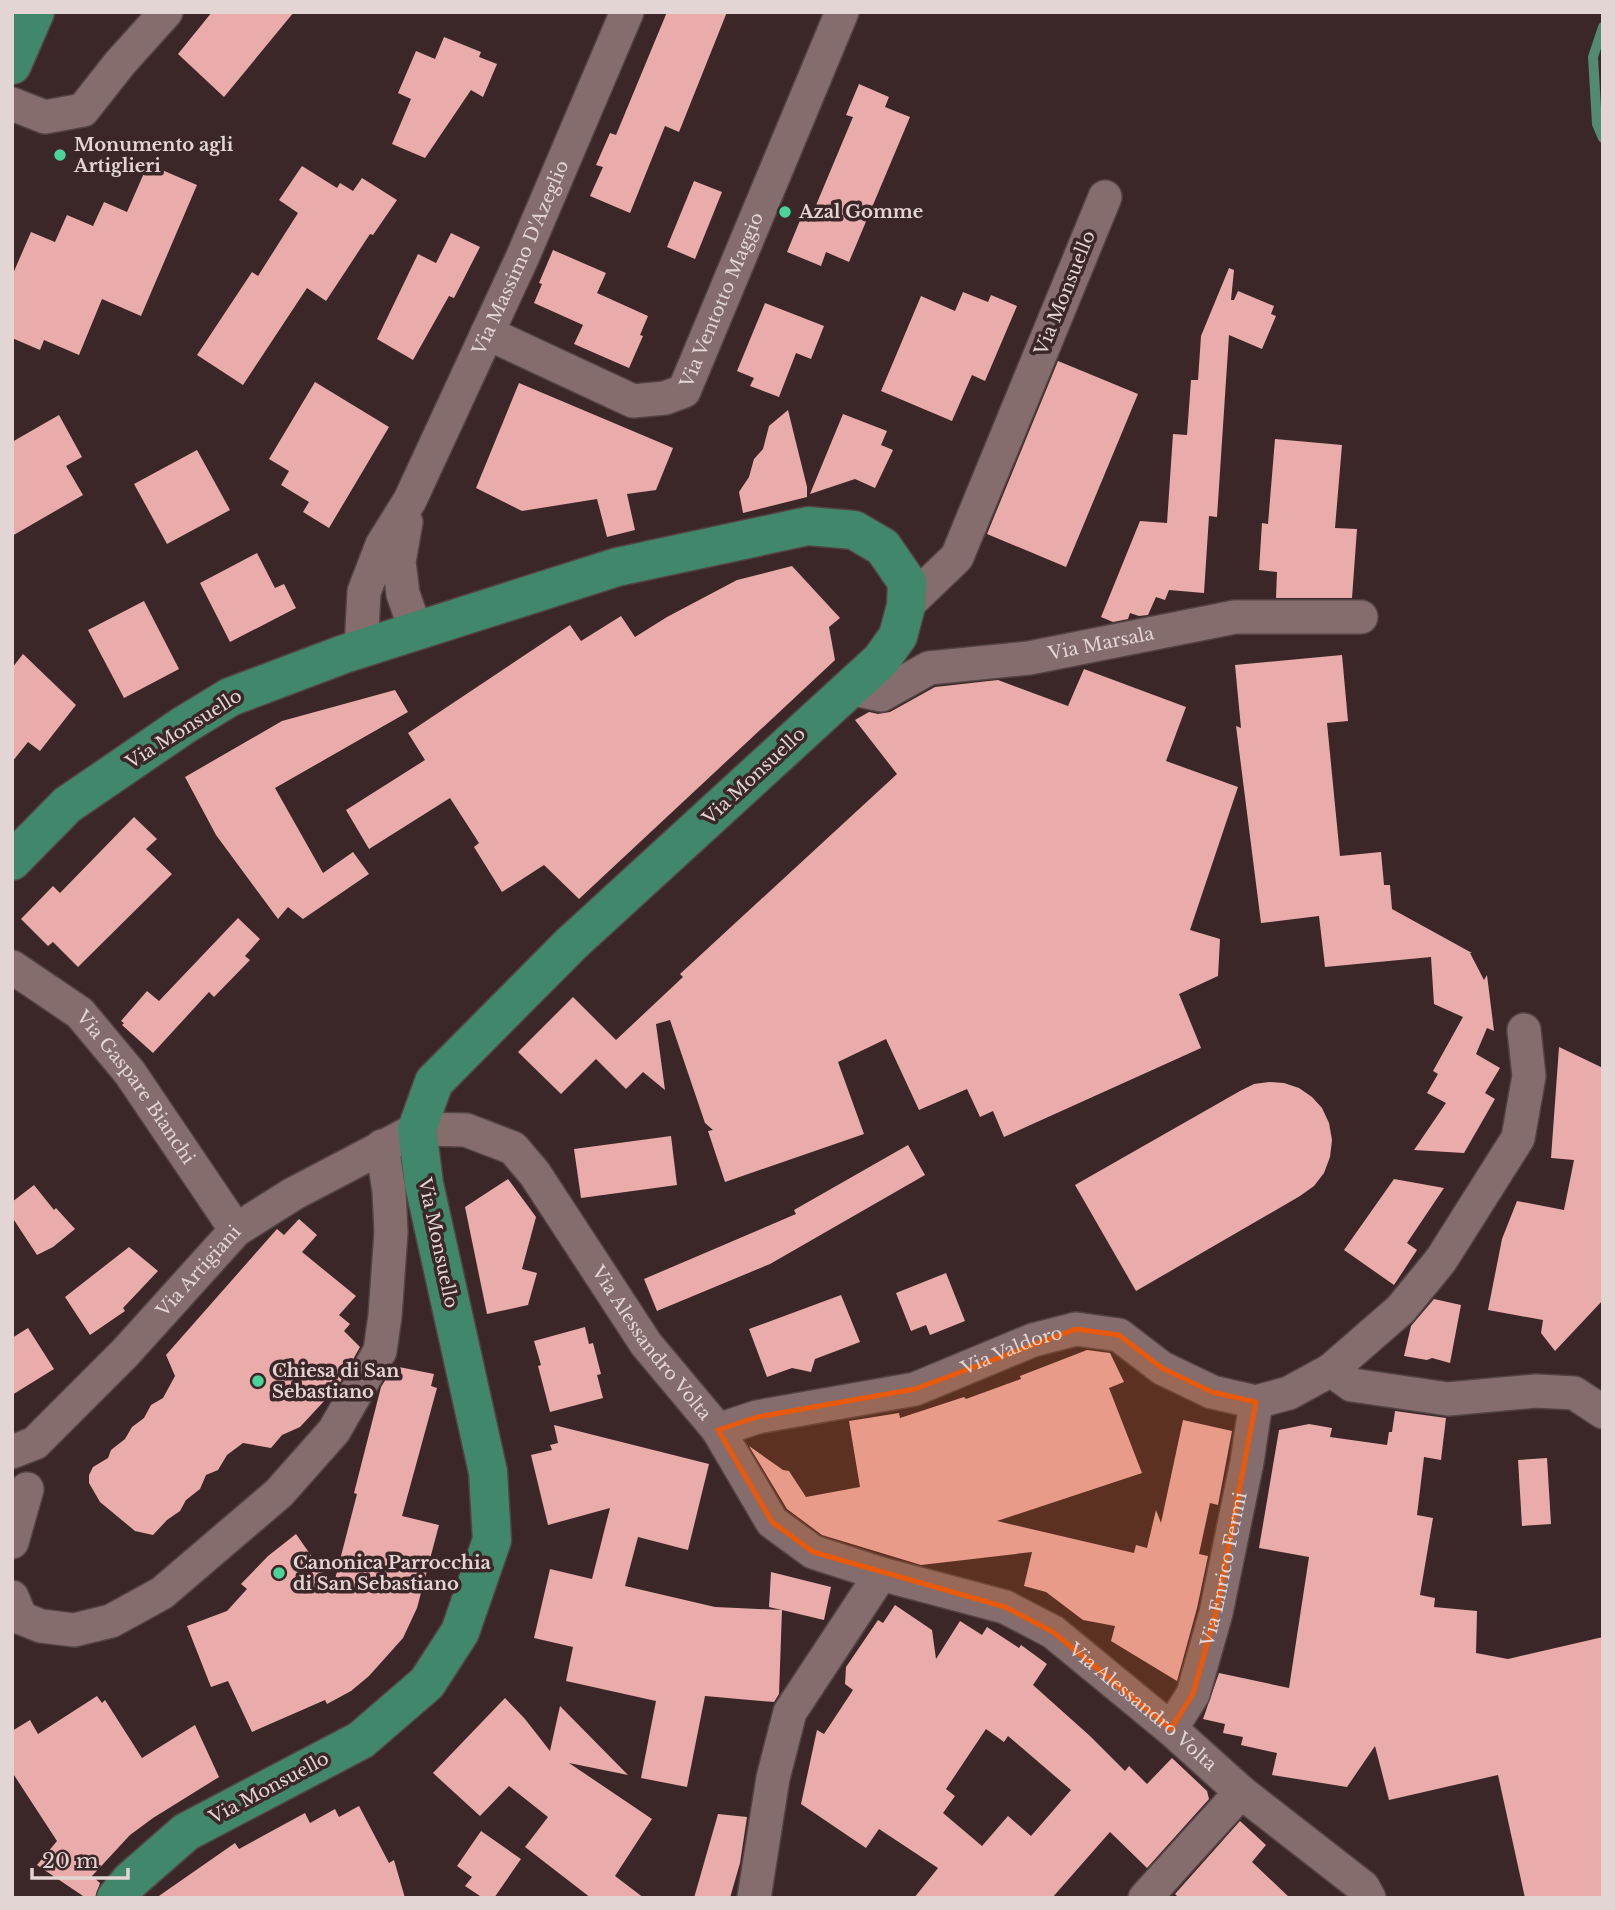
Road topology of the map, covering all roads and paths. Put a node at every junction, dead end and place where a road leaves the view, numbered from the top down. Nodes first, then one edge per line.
1 (35, 12) edge
2 (166, 12) edge
3 (627, 12) edge
4 (842, 12) edge
5 (12, 65) edge
6 (12, 104) edge
7 (1105, 197) dead end
8 (487, 333) junction
9 (410, 500) junction
10 (906, 606) junction
11 (1361, 617) dead end
12 (416, 631) junction
13 (361, 649) junction
14 (849, 688) junction
15 (12, 861) edge
16 (12, 967) edge
17 (1524, 1030) dead end
18 (417, 1129) junction
19 (382, 1146) junction
20 (227, 1241) junction
21 (1331, 1370) junction
22 (1256, 1402) junction
23 (1603, 1412) edge
24 (718, 1430) junction
25 (12, 1452) edge
26 (27, 1489) dead end
27 (12, 1542) edge
28 (881, 1574) junction
29 (15, 1614) edge
30 (1171, 1729) junction
31 (1241, 1792) junction
32 (116, 1898) edge
33 (754, 1898) edge
34 (1144, 1898) edge
35 (1369, 1898) edge

1 - 5 main road
2 - 6 street
3 - 8 street, Via Massimo D'Azeglio
4 - 8 street, Via Ventotto Maggio
7 - 10 street, Via Monsuello
8 - 9 street, Via Massimo D'Azeglio
9 - 12 street, Via Massimo D'Azeglio
9 - 13 street, Via Massimo D'Azeglio
10 - 12 main road, Via Monsuello
10 - 14 main road, Via Monsuello
11 - 14 street, Via Marsala
12 - 13 main road, Via Monsuello
13 - 15 main road, Via Monsuello
14 - 18 main road, Via Monsuello
16 - 20 street, Via Gaspare Bianchi
17 - 21 street, Via Valdoro
18 - 19 street, Via Artigiani
18 - 24 street, Via Alessandro Volta
18 - 32 main road, Via Monsuello
19 - 20 street, Via Artigiani
19 - 29 street
20 - 25 street, Via Artigiani
21 - 22 street, Via Valdoro
21 - 23 street
22 - 24 street, Via Valdoro
22 - 30 street, Via Enrico Fermi
24 - 28 street, Via Alessandro Volta
26 - 27 street
28 - 30 street, Via Alessandro Volta
28 - 33 street
30 - 31 street, Via Alessandro Volta
31 - 34 street
31 - 35 street, Via Alessandro Volta

